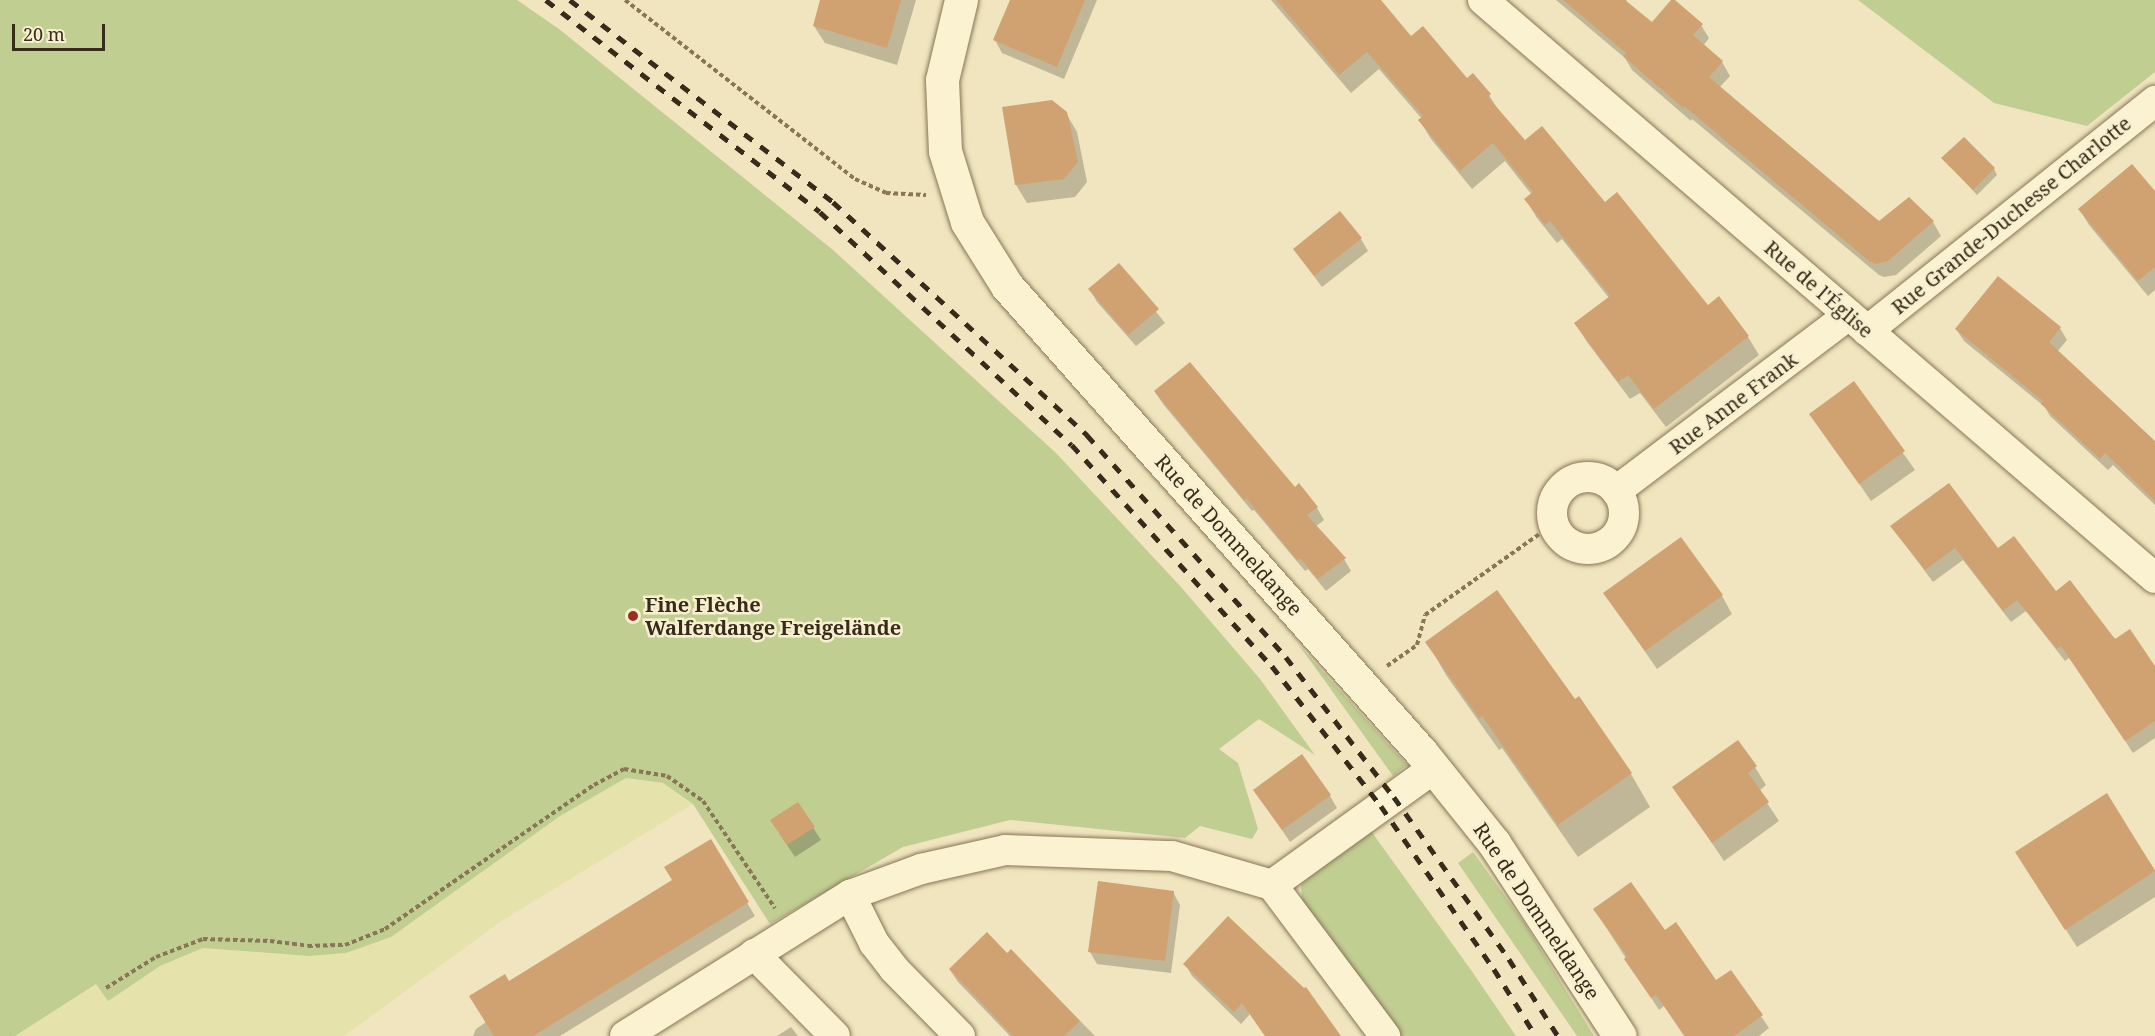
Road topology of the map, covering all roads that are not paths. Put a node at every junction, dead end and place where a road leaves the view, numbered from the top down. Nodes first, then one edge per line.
1 (961, 0) edge
2 (1483, 0) edge
3 (2155, 101) edge
4 (1858, 323) junction
5 (1616, 491) dead end
6 (2155, 578) edge
7 (1434, 768) junction
8 (1272, 885) junction
9 (850, 895) junction
10 (754, 954) junction
11 (640, 1032) edge
12 (835, 1036) edge
13 (960, 1036) edge
14 (1385, 1036) edge
15 (1620, 1036) edge

1 - 7 main road, Rue de Dommeldange
2 - 4 street, Rue de l'Église
3 - 4 street, Rue Grande-Duchesse Charlotte
4 - 5 street, Rue Anne Frank
4 - 6 street, Rue de l'Église
7 - 8 street
7 - 15 main road, Rue de Dommeldange
8 - 9 street
8 - 14 street
9 - 10 street
9 - 13 street
10 - 11 street
10 - 12 street

